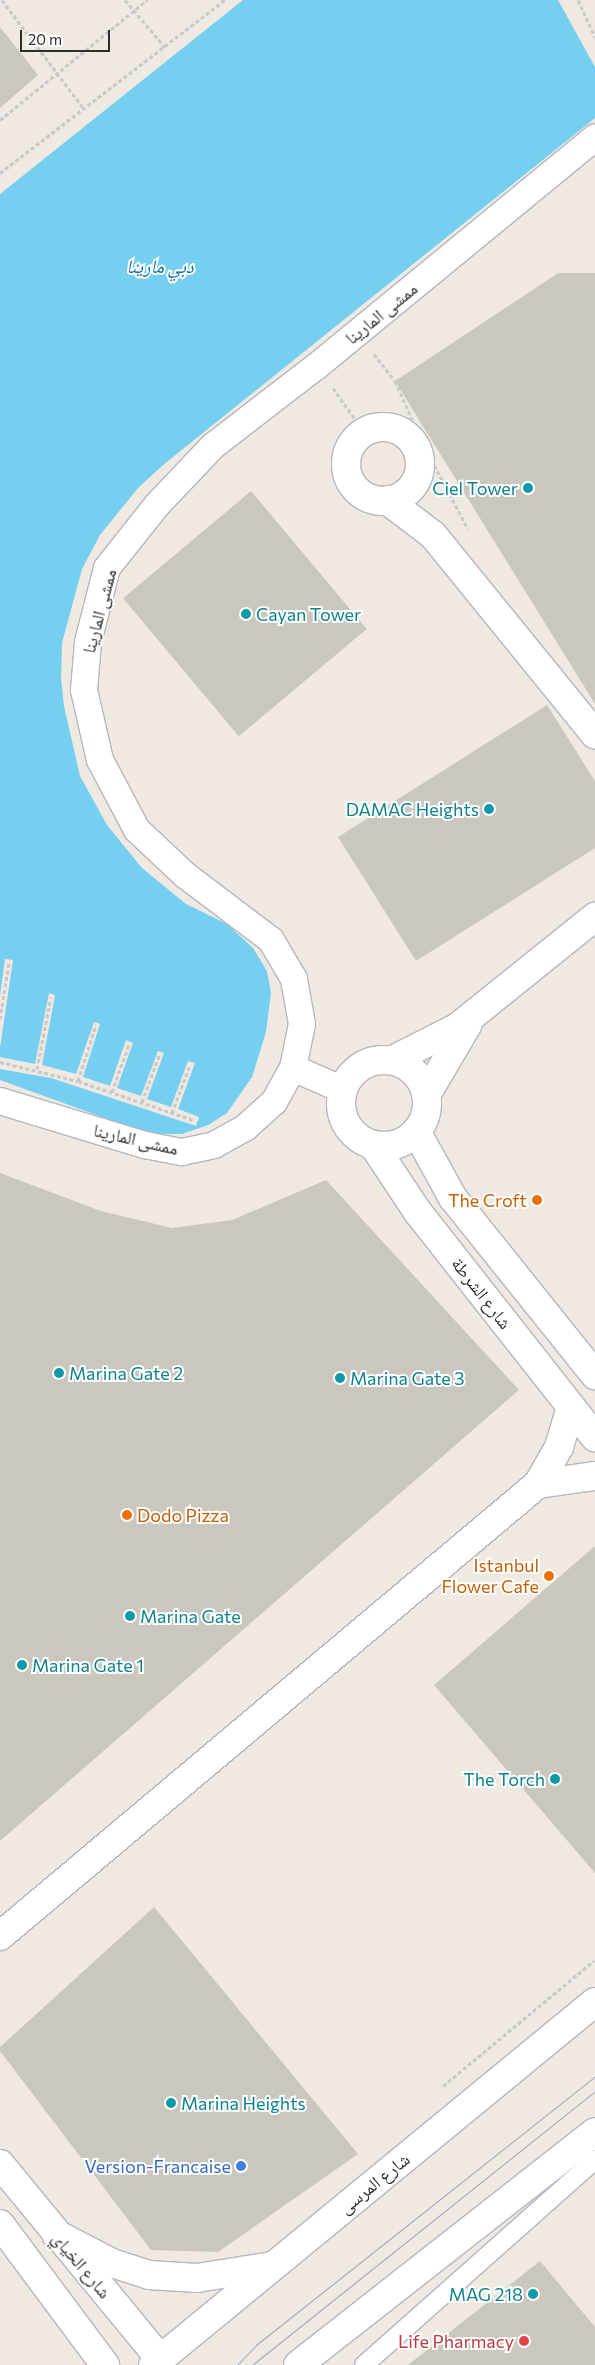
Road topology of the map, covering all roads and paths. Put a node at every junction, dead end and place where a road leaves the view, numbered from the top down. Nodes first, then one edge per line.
1 (2, 0) edge
2 (125, 0) edge
3 (147, 0) edge
4 (225, 0) edge
5 (578, 0) edge
6 (134, 10) junction
7 (595, 37) edge
8 (165, 47) junction
9 (57, 72) junction
10 (84, 109) junction
11 (0, 120) edge
12 (595, 138) edge
13 (0, 173) edge
14 (357, 333) junction
15 (318, 366) junction
16 (364, 432) junction
17 (416, 480) junction
18 (387, 500) junction
19 (433, 535) junction
20 (471, 535) dead end
21 (595, 734) edge
22 (595, 917) edge
23 (9, 962) dead end
24 (51, 997) dead end
25 (473, 1016) junction
26 (0, 1019) edge
27 (96, 1025) dead end
28 (129, 1044) dead end
29 (160, 1053) dead end
30 (393, 1060) junction
31 (0, 1062) edge
32 (190, 1065) dead end
33 (293, 1068) junction
34 (37, 1069) junction
35 (78, 1081) junction
36 (342, 1090) junction
37 (112, 1092) junction
38 (426, 1095) junction
39 (0, 1101) edge
40 (142, 1102) junction
41 (172, 1113) junction
42 (193, 1120) dead end
43 (416, 1131) junction
44 (374, 1146) junction
45 (595, 1375) edge
46 (571, 1407) junction
47 (595, 1437) edge
48 (595, 1476) edge
49 (538, 1484) junction
50 (0, 1936) edge
51 (595, 1960) edge
52 (595, 2002) edge
53 (437, 2091) dead end
54 (595, 2132) edge
55 (595, 2160) edge
56 (0, 2164) edge
57 (0, 2224) edge
58 (56, 2234) junction
59 (274, 2265) junction
60 (335, 2337) junction
61 (159, 2363) edge
62 (105, 2365) edge
63 (298, 2365) edge
64 (318, 2365) edge
65 (364, 2365) edge

1 - 9 path
2 - 6 path
3 - 6 path
4 - 8 path
5 - 7 path
6 - 8 path
6 - 9 path
8 - 10 path
9 - 10 path
9 - 11 path
10 - 13 path
12 - 14 street, ممشى المارينا
14 - 15 street, ممشى المارينا
14 - 20 path
15 - 16 path
15 - 33 street, ممشى المارينا
16 - 17 street
16 - 18 street
17 - 18 street
17 - 19 street
18 - 19 street
19 - 21 street
22 - 25 street
23 - 26 path
24 - 34 path
25 - 30 street
25 - 38 street
27 - 35 path
28 - 37 path
29 - 40 path
30 - 36 street
30 - 38 street
31 - 34 path
32 - 41 path
33 - 36 street
33 - 39 street, ممشى المارينا
34 - 35 path
35 - 37 path
36 - 44 street
37 - 40 path
38 - 43 street
40 - 41 path
41 - 42 path
43 - 44 street
43 - 45 street
44 - 46 street, شارع الشرطة
46 - 47 street, شارع الشرطة
46 - 49 street
48 - 49 street
49 - 50 street
51 - 53 path
52 - 59 street, شارع المرسى
54 - 60 street
55 - 65 lane
56 - 58 street, شارع الخياي
57 - 62 street
58 - 59 street
58 - 61 street, شارع الخياي
59 - 61 street, شارع المرسى
60 - 63 street
60 - 64 street

